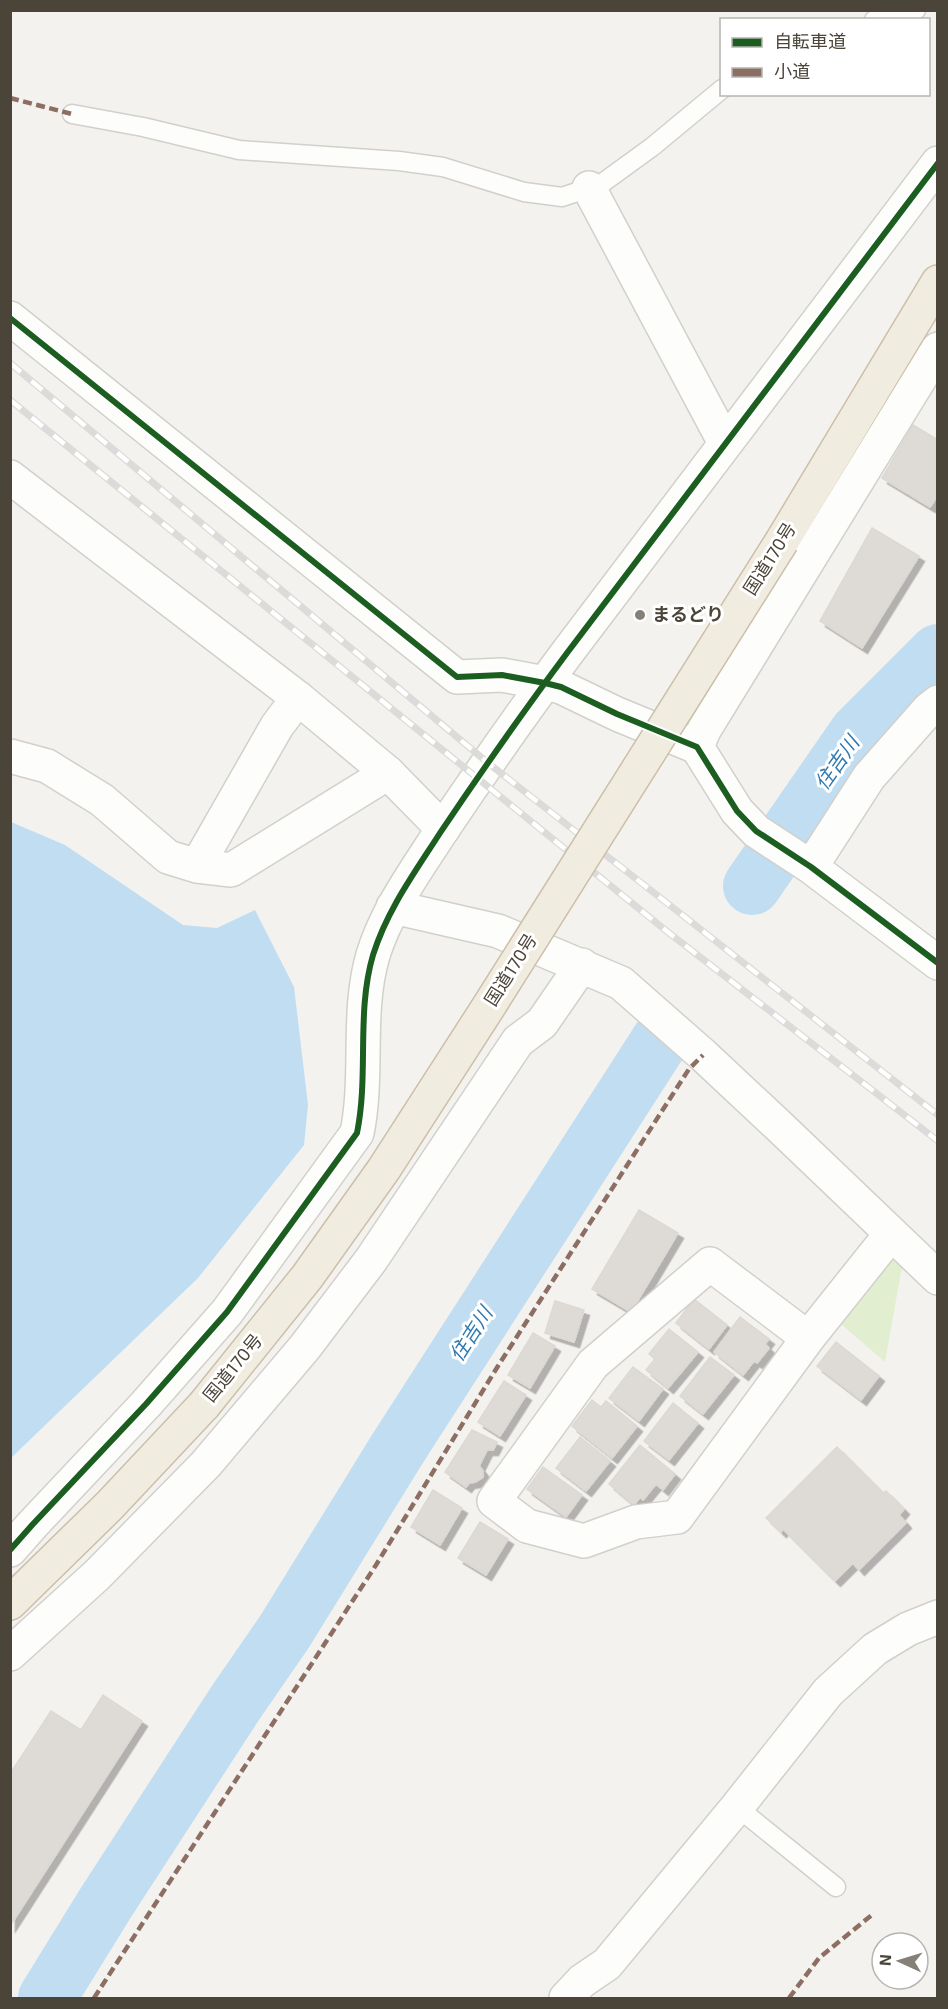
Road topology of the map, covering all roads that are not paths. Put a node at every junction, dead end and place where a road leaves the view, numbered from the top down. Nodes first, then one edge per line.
1 (916, 10) edge
2 (882, 18) edge
3 (720, 91) edge
4 (72, 114) dead end
5 (938, 163) edge
6 (589, 188) junction
7 (938, 282) edge
8 (10, 318) edge
9 (938, 349) edge
10 (929, 382) edge
11 (725, 443) junction
12 (10, 477) edge
13 (545, 683) junction
14 (298, 698) junction
15 (938, 702) edge
16 (697, 747) junction
17 (10, 756) edge
18 (388, 773) junction
19 (443, 829) junction
20 (197, 866) junction
21 (811, 867) junction
22 (393, 907) junction
23 (938, 963) edge
24 (582, 965) junction
25 (891, 1234) junction
26 (938, 1278) edge
27 (808, 1338) junction
28 (10, 1550) edge
29 (10, 1602) edge
30 (934, 1620) edge
31 (10, 1654) edge
32 (737, 1807) junction
33 (836, 1887) dead end
34 (607, 1964) junction
35 (566, 1998) edge
36 (592, 1998) edge

1 - 2 lane
3 - 6 lane
4 - 6 lane
5 - 11 street
6 - 11 street
7 - 29 highway, 国道170号, bridge
8 - 13 street
9 - 10 street
10 - 16 street
11 - 13 street
12 - 14 street
13 - 16 street
13 - 19 street
14 - 18 street
14 - 20 street
15 - 21 street
16 - 21 street
17 - 20 street
18 - 19 street
18 - 20 street
19 - 22 street
21 - 23 street
22 - 24 street
22 - 28 street
24 - 25 street
24 - 31 street
25 - 26 street
25 - 27 street
27 - 27 street
30 - 32 street
32 - 33 lane
32 - 34 street
34 - 35 street
34 - 36 street

